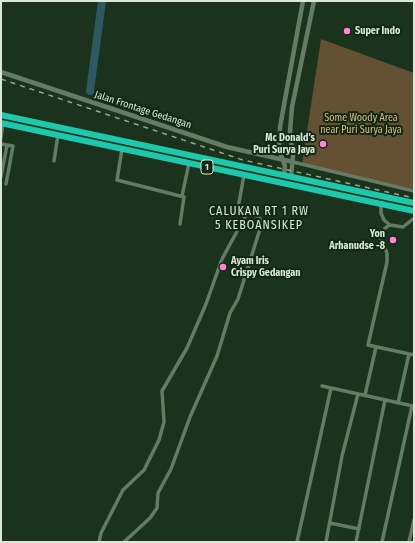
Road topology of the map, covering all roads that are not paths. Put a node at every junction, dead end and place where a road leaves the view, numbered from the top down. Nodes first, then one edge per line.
1 (303, 1) edge
2 (314, 1) edge
3 (1, 72) edge
4 (1, 116) edge
5 (2, 123) edge
6 (58, 135) junction
7 (1, 138) edge
8 (1, 144) edge
9 (7, 145) junction
10 (122, 148) junction
11 (281, 159) junction
12 (54, 161) dead end
13 (293, 162) junction
14 (189, 163) junction
15 (244, 175) junction
16 (284, 176) junction
17 (1, 177) edge
18 (291, 177) junction
19 (283, 183) junction
20 (6, 184) dead end
21 (290, 185) junction
22 (414, 191) edge
23 (182, 196) junction
24 (381, 204) junction
25 (414, 204) edge
26 (414, 211) edge
27 (247, 213) junction
28 (414, 218) edge
29 (180, 224) dead end
30 (390, 225) junction
31 (376, 347) junction
32 (409, 354) junction
33 (414, 355) edge
34 (322, 386) dead end
35 (331, 388) junction
36 (358, 394) junction
37 (365, 395) junction
38 (385, 400) junction
39 (398, 403) junction
40 (413, 406) edge
41 (414, 520) edge
42 (330, 523) junction
43 (359, 530) junction
44 (99, 542) edge
45 (124, 542) edge
46 (297, 542) edge
47 (326, 542) edge
48 (356, 542) edge
49 (382, 542) edge
50 (409, 542) edge

1 - 11 street
2 - 13 street
3 - 11 street, Jalan Frontage Gedangan
4 - 16 highway, 1
5 - 6 highway, 1
5 - 7 street
6 - 10 highway, 1
6 - 12 street
8 - 9 street
9 - 17 street
9 - 20 street
10 - 14 highway, 1
10 - 23 street
11 - 13 street, Jalan Frontage Gedangan
11 - 16 street
13 - 18 street
13 - 22 street
14 - 15 highway, 1
14 - 23 street
15 - 19 highway, 1
15 - 27 street
16 - 18 highway, 1
16 - 19 highway
18 - 21 highway
18 - 25 highway, 1
19 - 21 highway, 1
21 - 24 highway, 1
23 - 29 street
24 - 26 highway, 1
24 - 30 street
27 - 44 street
27 - 45 street
28 - 30 street
30 - 31 street
31 - 32 street
31 - 37 street
32 - 33 street
32 - 39 street
34 - 35 street
35 - 36 street
35 - 46 street
36 - 37 street
36 - 42 street
37 - 38 street
38 - 39 street
38 - 43 street
39 - 40 street
40 - 49 street
41 - 50 street
42 - 43 street
42 - 47 street
43 - 48 street

